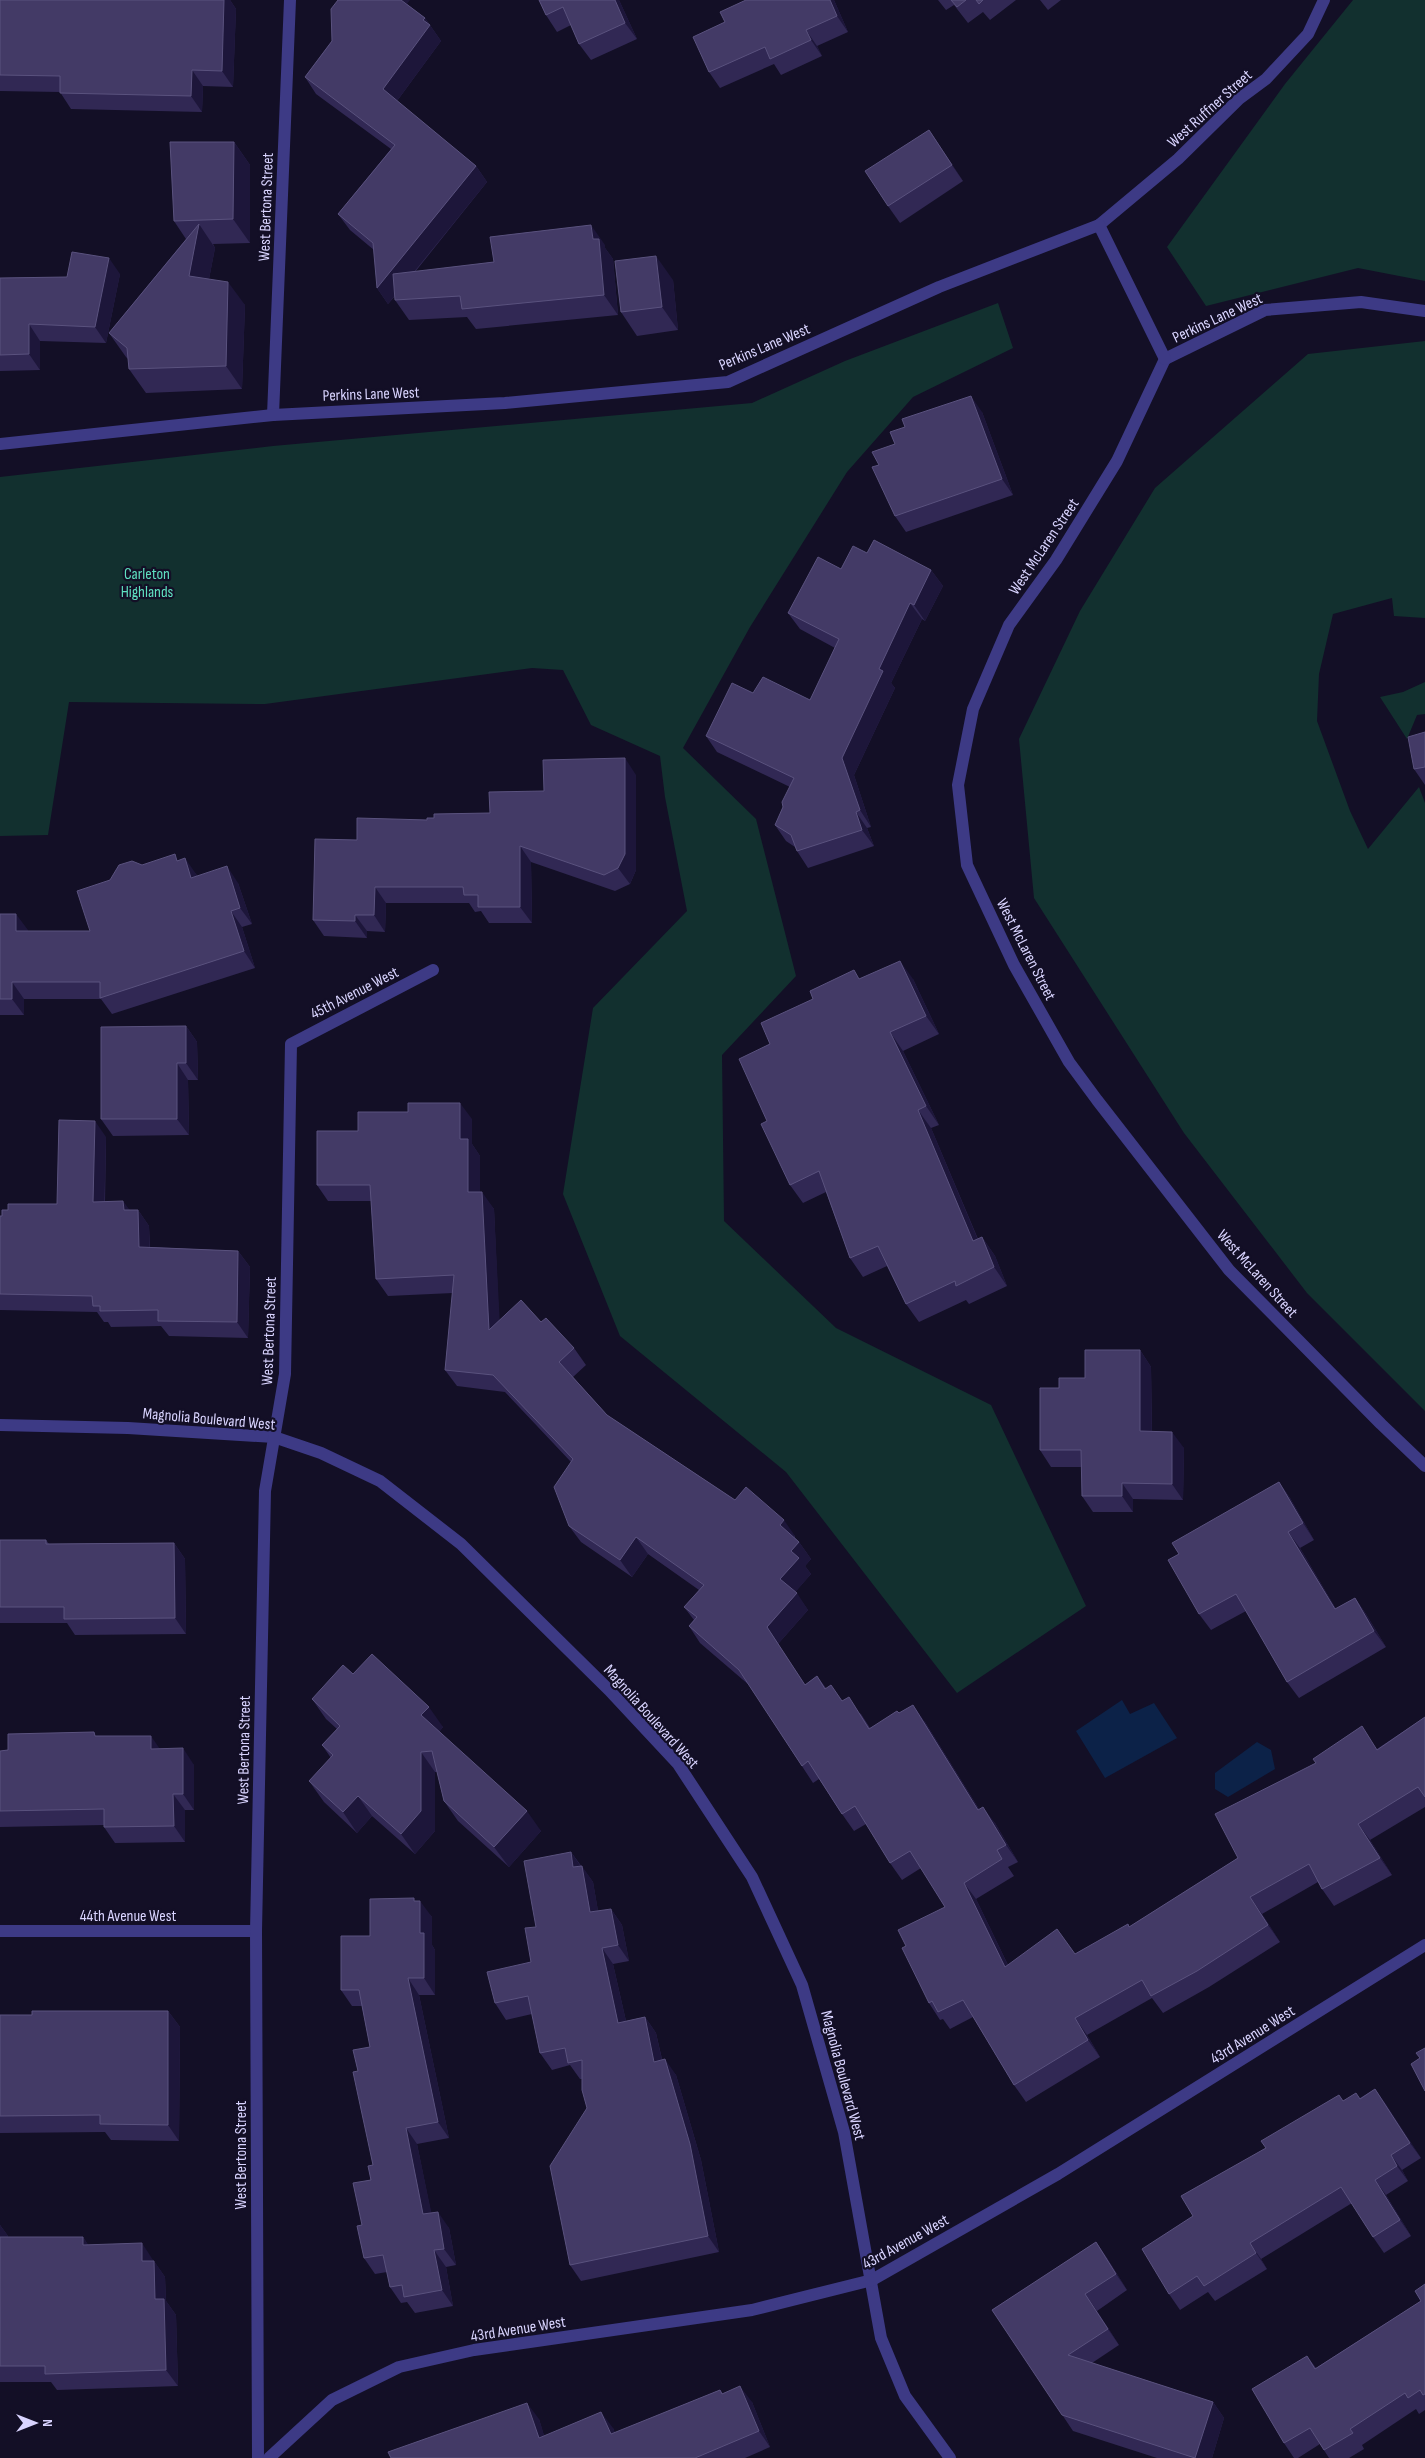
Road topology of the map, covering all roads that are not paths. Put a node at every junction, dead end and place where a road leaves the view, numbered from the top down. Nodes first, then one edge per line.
1 (290, 0) edge
2 (1324, 0) edge
3 (1099, 225) junction
4 (1425, 312) edge
5 (1165, 359) junction
6 (273, 415) junction
7 (0, 444) edge
8 (433, 970) dead end
9 (291, 1044) joint
10 (0, 1425) edge
11 (274, 1437) junction
12 (1425, 1466) edge
13 (0, 1931) edge
14 (256, 1931) junction
15 (1425, 1945) edge
16 (872, 2280) junction
17 (258, 2458) edge
18 (269, 2458) edge
19 (950, 2458) edge

1 - 6 street, West Bertona Street
2 - 3 street, West Ruffner Street
3 - 5 street, Perkins Lane West
3 - 6 street, Perkins Lane West
4 - 5 street, Perkins Lane West
5 - 12 street, West McLaren Street
6 - 7 street, Perkins Lane West
8 - 9 street, 45th Avenue West
9 - 11 street, West Bertona Street
10 - 11 street, Magnolia Boulevard West
11 - 14 street, West Bertona Street
11 - 16 street, Magnolia Boulevard West
13 - 14 street, 44th Avenue West
14 - 17 street, West Bertona Street
15 - 16 street, 43rd Avenue West
16 - 18 street, 43rd Avenue West
16 - 19 street, Magnolia Boulevard West

